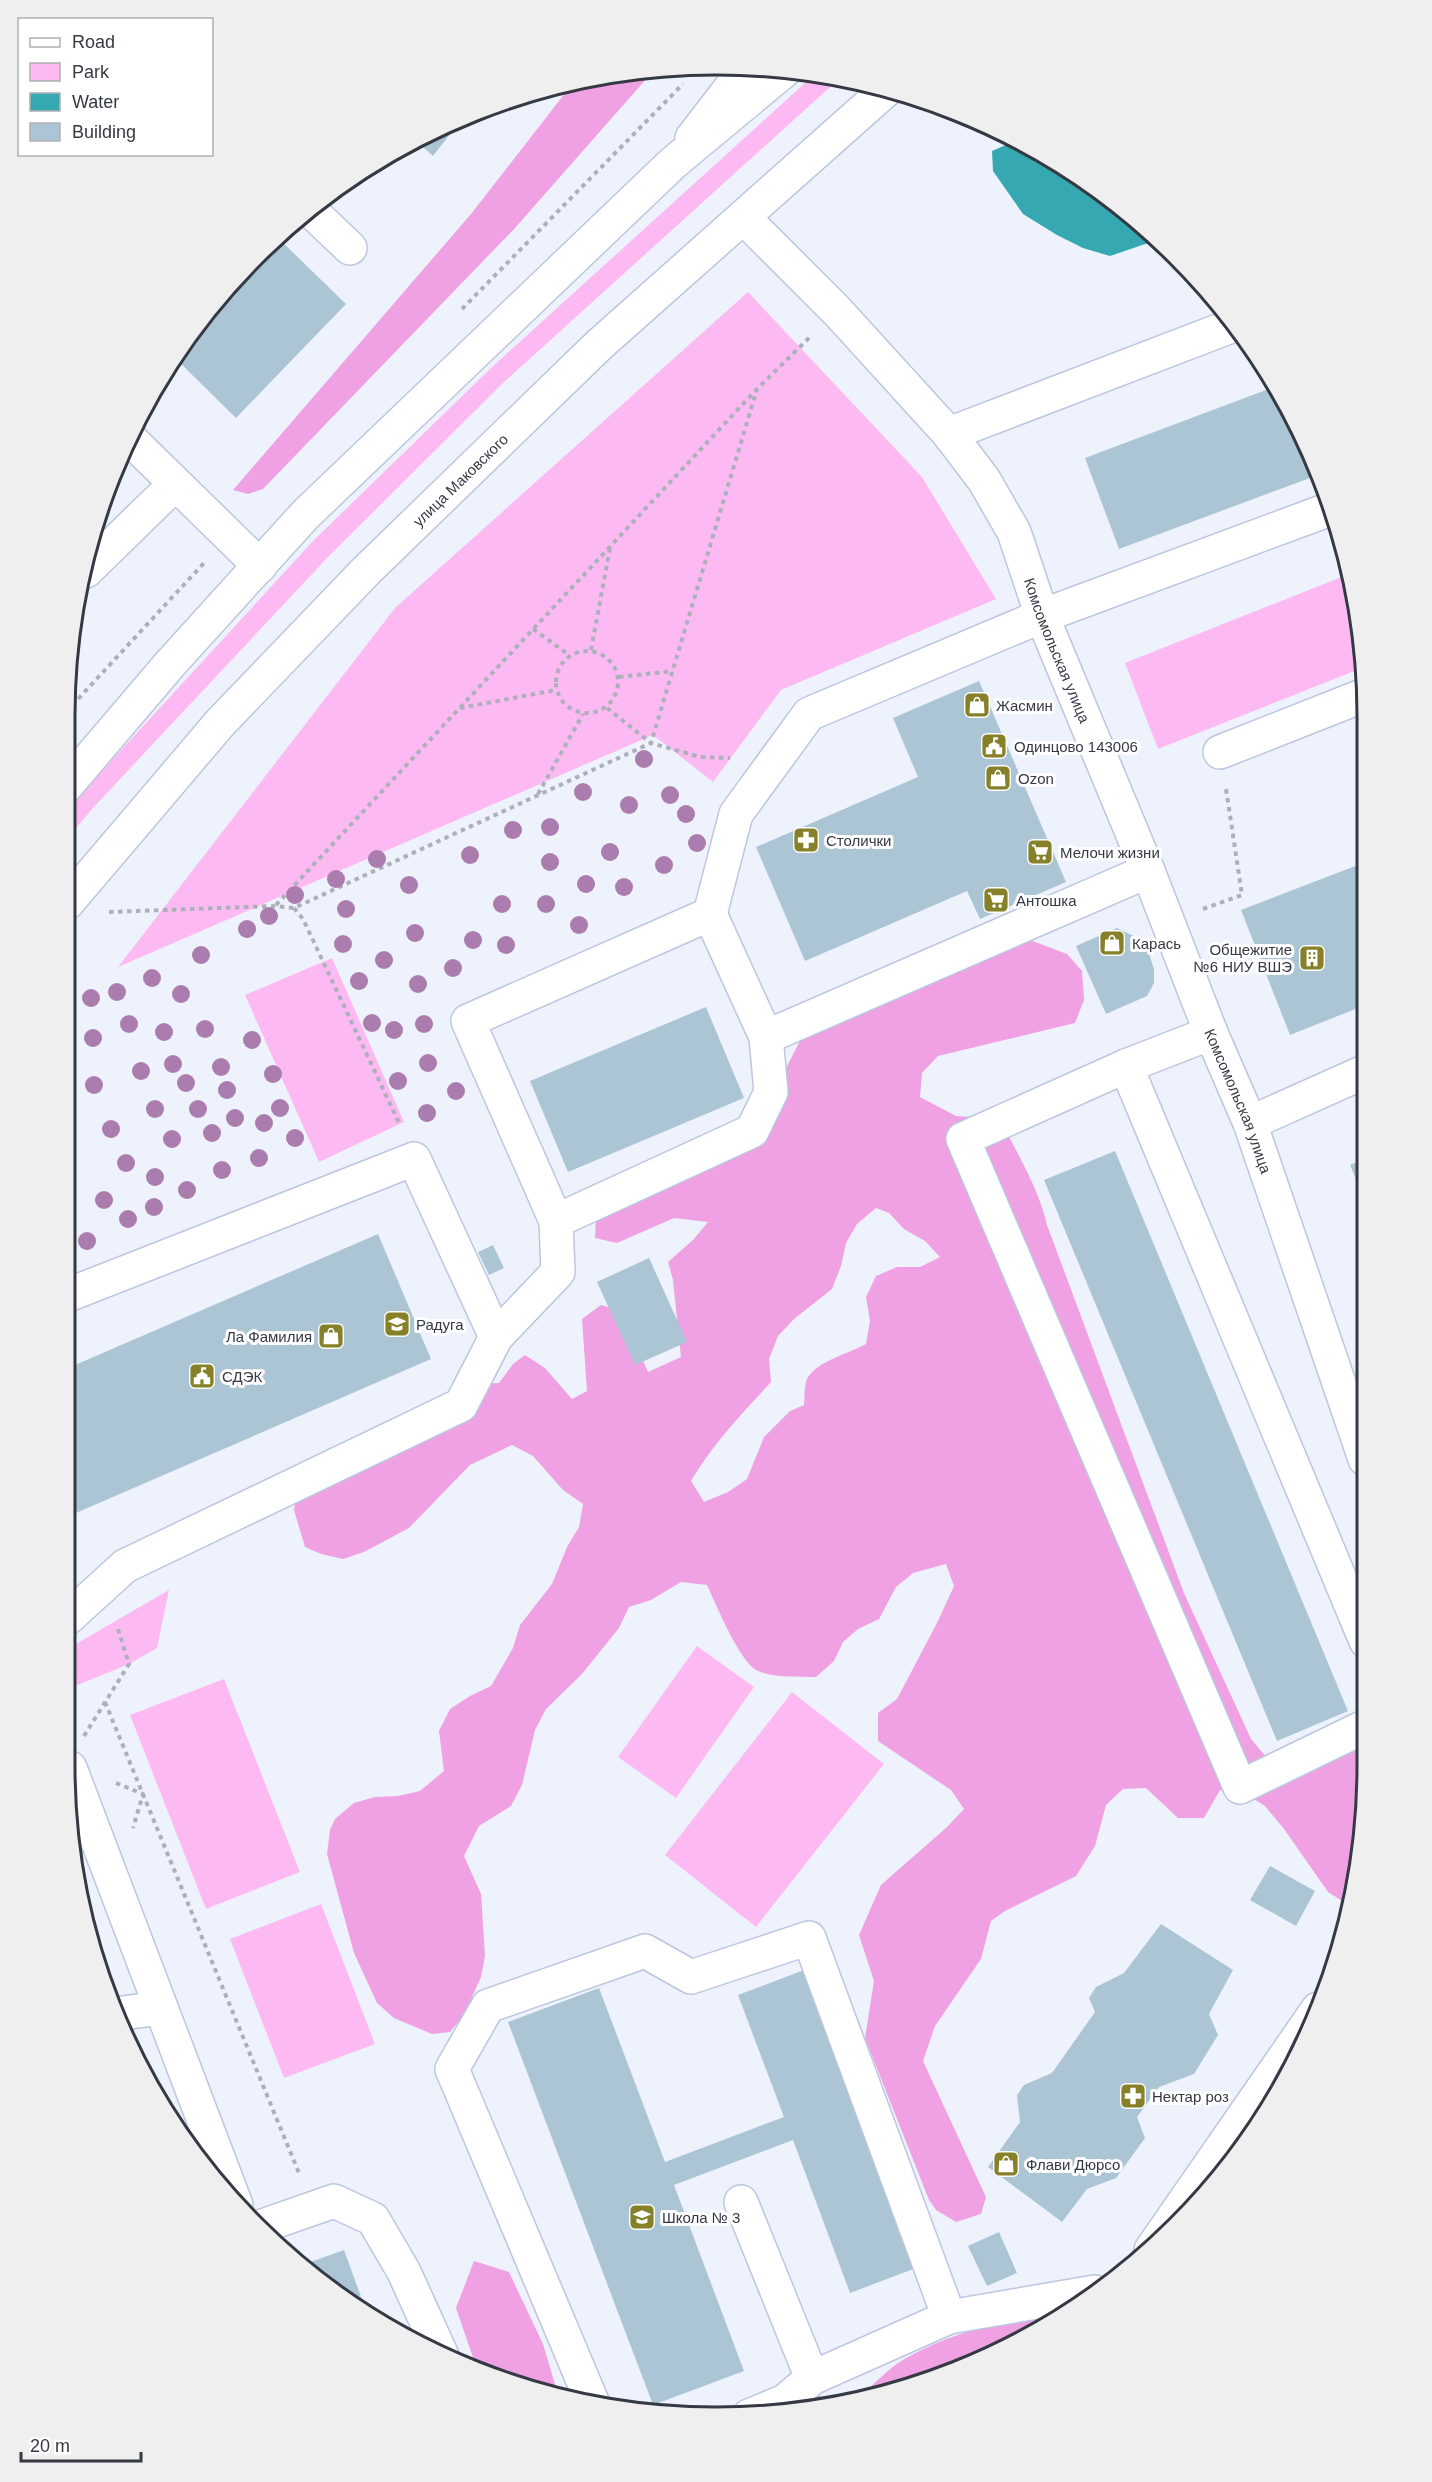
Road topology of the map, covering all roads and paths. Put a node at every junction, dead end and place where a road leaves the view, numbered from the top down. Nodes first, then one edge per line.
1 (740, 76) edge
2 (776, 78) edge
3 (879, 96) edge
4 (673, 163) junction
5 (316, 215) edge
6 (743, 217) junction
7 (350, 248) dead end
8 (837, 311) junction
9 (1226, 328) edge
10 (757, 389) junction
11 (949, 434) junction
12 (135, 445) edge
13 (175, 484) junction
14 (1323, 512) edge
15 (610, 546) junction
16 (94, 563) edge
17 (260, 566) junction
18 (1042, 616) junction
19 (533, 629) junction
20 (591, 650) junction
21 (569, 656) junction
22 (673, 671) junction
23 (619, 676) junction
24 (556, 690) junction
25 (1357, 698) edge
26 (459, 708) junction
27 (607, 708) junction
28 (583, 714) junction
29 (651, 743) junction
30 (1220, 752) joint
31 (775, 760) junction
32 (75, 775) edge
33 (537, 795) junction
34 (1148, 871) junction
35 (75, 894) edge
36 (1242, 895) dead end
37 (275, 906) junction
38 (294, 908) junction
39 (100, 912) dead end
40 (710, 914) junction
41 (1211, 1033) junction
42 (766, 1037) junction
43 (1126, 1066) junction
44 (1357, 1075) edge
45 (1250, 1123) junction
46 (414, 1159) junction
47 (556, 1221) junction
48 (75, 1291) edge
49 (496, 1337) junction
50 (1357, 1436) edge
51 (102, 1587) junction
52 (75, 1612) edge
53 (1357, 1619) edge
54 (105, 1702) junction
55 (1357, 1730) edge
56 (76, 1754) edge
57 (162, 2008) junction
58 (125, 2013) edge
59 (1293, 2045) edge
60 (227, 2180) edge
61 (741, 2202) dead end
62 (1184, 2203) edge
63 (314, 2208) junction
64 (268, 2224) edge
65 (1078, 2295) edge
66 (949, 2317) junction
67 (436, 2343) edge
68 (812, 2378) junction
69 (588, 2394) edge
70 (777, 2404) edge

1 - 4 main road
2 - 4 main road
3 - 6 main road, улица Маковского
4 - 17 main road
5 - 7 main road
6 - 8 main road, Комсомольская улица
6 - 35 main road, улица Маковского
8 - 10 path
8 - 11 main road, Комсомольская улица
9 - 11 main road
10 - 15 path
10 - 22 path
11 - 18 main road, Комсомольская улица
12 - 13 main road
13 - 16 main road
13 - 17 main road
14 - 18 main road
15 - 19 path
15 - 20 path
17 - 32 main road
18 - 31 main road
18 - 34 main road, Комсомольская улица
19 - 21 path
19 - 26 path
20 - 21 path
20 - 23 path
21 - 24 path
22 - 23 path
22 - 29 path
23 - 27 path
24 - 26 path
24 - 28 path
25 - 30 main road
26 - 37 path
27 - 28 path
27 - 29 path
28 - 33 path
29 - 31 path
29 - 33 path
30 - 36 path
31 - 40 main road
33 - 38 path
34 - 41 main road, Комсомольская улица
34 - 42 main road
37 - 38 path
37 - 39 path
38 - 46 path
40 - 42 main road
40 - 47 main road
41 - 43 main road
41 - 45 main road, Комсомольская улица
42 - 47 main road
43 - 53 main road
43 - 55 main road
44 - 45 main road
45 - 50 main road, Комсомольская улица
46 - 48 main road
46 - 49 main road
47 - 49 main road
49 - 51 main road
51 - 52 main road
51 - 54 path
54 - 56 path
54 - 63 path
56 - 57 main road
57 - 58 main road
57 - 60 main road
59 - 62 main road
61 - 68 main road
63 - 64 main road
63 - 67 main road
65 - 66 main road
66 - 68 main road
66 - 69 main road
68 - 70 main road

